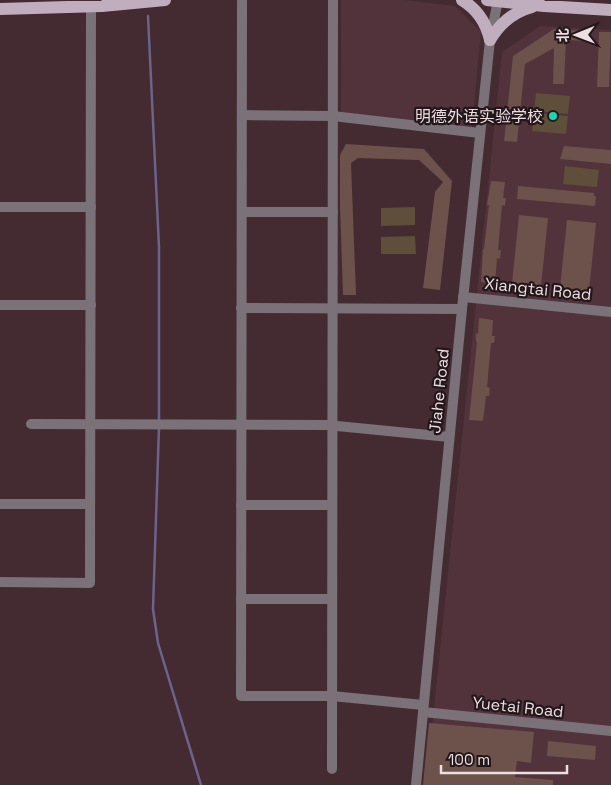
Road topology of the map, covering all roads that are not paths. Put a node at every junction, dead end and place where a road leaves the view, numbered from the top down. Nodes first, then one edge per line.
1 (165, 0) edge
2 (242, 0) edge
3 (333, 0) edge
4 (462, 0) edge
5 (494, 1) edge
6 (544, 6) junction
7 (91, 7) junction
8 (0, 9) edge
9 (611, 10) edge
10 (490, 40) junction
11 (242, 115) junction
12 (333, 116) junction
13 (480, 133) junction
14 (0, 207) edge
15 (91, 207) junction
16 (242, 212) junction
17 (333, 212) junction
18 (463, 297) junction
19 (0, 304) edge
20 (90, 305) junction
21 (241, 308) junction
22 (333, 308) junction
23 (462, 309) junction
24 (611, 312) edge
25 (31, 424) dead end
26 (90, 424) junction
27 (241, 424) junction
28 (332, 425) junction
29 (449, 437) junction
30 (0, 504) edge
31 (90, 504) junction
32 (241, 505) junction
33 (332, 505) junction
34 (0, 582) edge
35 (241, 598) junction
36 (332, 599) junction
37 (332, 696) junction
38 (423, 709) junction
39 (611, 731) edge
40 (332, 769) dead end
41 (416, 785) edge

1 - 7 main road
2 - 11 street
3 - 12 street
4 - 10 main road
5 - 6 main road
5 - 10 street, Jiahe Road
6 - 9 main road
6 - 10 main road
7 - 8 main road
7 - 15 street
10 - 13 street, Jiahe Road
11 - 12 street
11 - 16 street
12 - 13 street
12 - 17 street
13 - 18 street, Jiahe Road
14 - 15 street
15 - 20 street
16 - 17 street
16 - 21 street
17 - 22 street
18 - 23 street, Jiahe Road
18 - 24 street, Xiangtai Road
19 - 20 street
20 - 26 street
21 - 22 street
21 - 27 street
22 - 23 street
22 - 28 street
23 - 29 street, Jiahe Road
25 - 26 street
26 - 27 street
26 - 31 street
27 - 28 street
27 - 32 street
28 - 29 street
28 - 33 street
29 - 38 street, Jiahe Road
30 - 31 street
31 - 34 street
32 - 33 street
32 - 35 street
33 - 36 street
35 - 36 street
35 - 37 street, Yuetai Road
36 - 37 street
37 - 38 street, Yuetai Road
37 - 40 street
38 - 39 street, Yuetai Road
38 - 41 street, Jiahe Road

